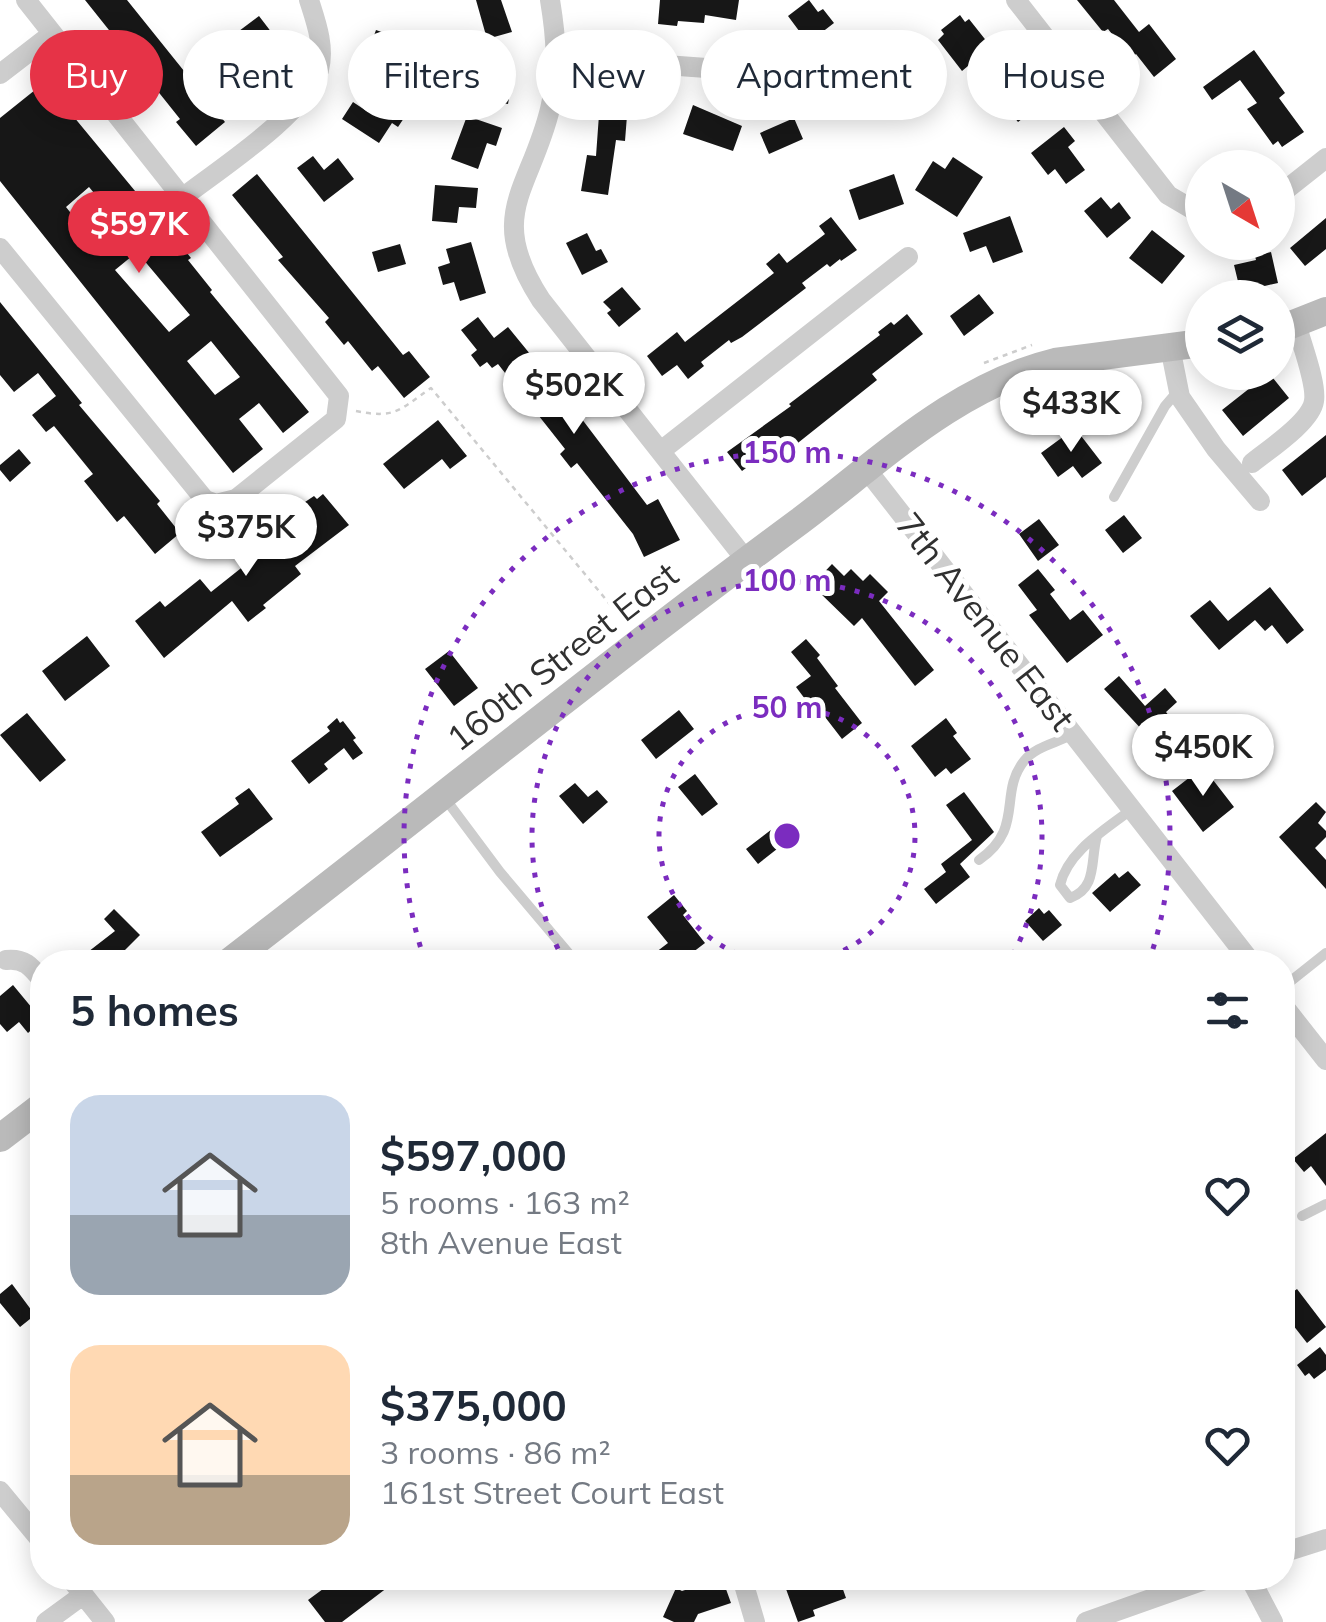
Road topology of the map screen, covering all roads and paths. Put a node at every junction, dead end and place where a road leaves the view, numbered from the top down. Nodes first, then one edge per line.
1 (26, 0) edge
2 (309, 0) edge
3 (550, 0) edge
4 (1016, 0) edge
5 (49, 30) edge
6 (553, 30) edge
7 (30, 51) edge
8 (0, 74) edge
9 (120, 120) edge
10 (546, 120) edge
11 (1326, 158) edge
12 (1295, 183) edge
13 (182, 198) junction
14 (1185, 207) edge
15 (0, 248) edge
16 (908, 256) dead end
17 (1326, 311) edge
18 (1295, 323) edge
19 (1185, 345) edge
20 (1295, 345) edge
21 (1170, 347) junction
22 (1177, 391) junction
23 (340, 407) junction
24 (662, 450) junction
25 (1252, 463) dead end
26 (867, 470) junction
27 (1114, 497) dead end
28 (1260, 501) dead end
29 (746, 560) junction
30 (641, 642) junction
31 (1074, 733) junction
32 (443, 796) junction
33 (1133, 809) junction
34 (1097, 836) junction
35 (979, 860) dead end
36 (250, 950) edge
37 (566, 950) edge
38 (1242, 950) edge
39 (1326, 954) edge
40 (6, 960) dead end
41 (30, 966) edge
42 (1295, 978) edge
43 (1295, 1021) edge
44 (1326, 1060) edge
45 (30, 1115) edge
46 (0, 1138) edge
47 (1326, 1204) edge
48 (1302, 1216) dead end
49 (0, 1490) edge
50 (30, 1527) edge
51 (1326, 1540) edge
52 (1295, 1549) edge
53 (79, 1590) edge
54 (746, 1590) edge
55 (1176, 1590) edge
56 (1256, 1590) edge
57 (83, 1595) junction
58 (46, 1622) edge
59 (105, 1622) edge
60 (756, 1622) edge
61 (1086, 1622) edge
62 (1273, 1622) edge

1 - 5 street
2 - 13 street
3 - 6 street
4 - 14 street
7 - 8 street
9 - 13 street
10 - 24 street
11 - 12 street
13 - 23 street
15 - 23 street
16 - 24 street
17 - 18 street
19 - 21 street, 160th Street East
20 - 25 street
21 - 22 street
21 - 26 street, 160th Street East
22 - 27 lane
22 - 28 street
23 - 30 path
24 - 29 street
26 - 29 street, 160th Street East
26 - 31 street, 7th Avenue East
29 - 30 street, 160th Street East
30 - 32 street, 160th Street East
31 - 33 street, 7th Avenue East
31 - 35 lane
32 - 36 street, 160th Street East
32 - 37 lane
33 - 34 lane
33 - 38 street, 7th Avenue East
34 - 34 lane
39 - 42 lane
40 - 41 street
43 - 44 street
45 - 46 street
47 - 48 lane
49 - 50 street
51 - 52 street
53 - 57 street
54 - 60 street
55 - 61 street
56 - 62 street
57 - 58 street
57 - 59 street

